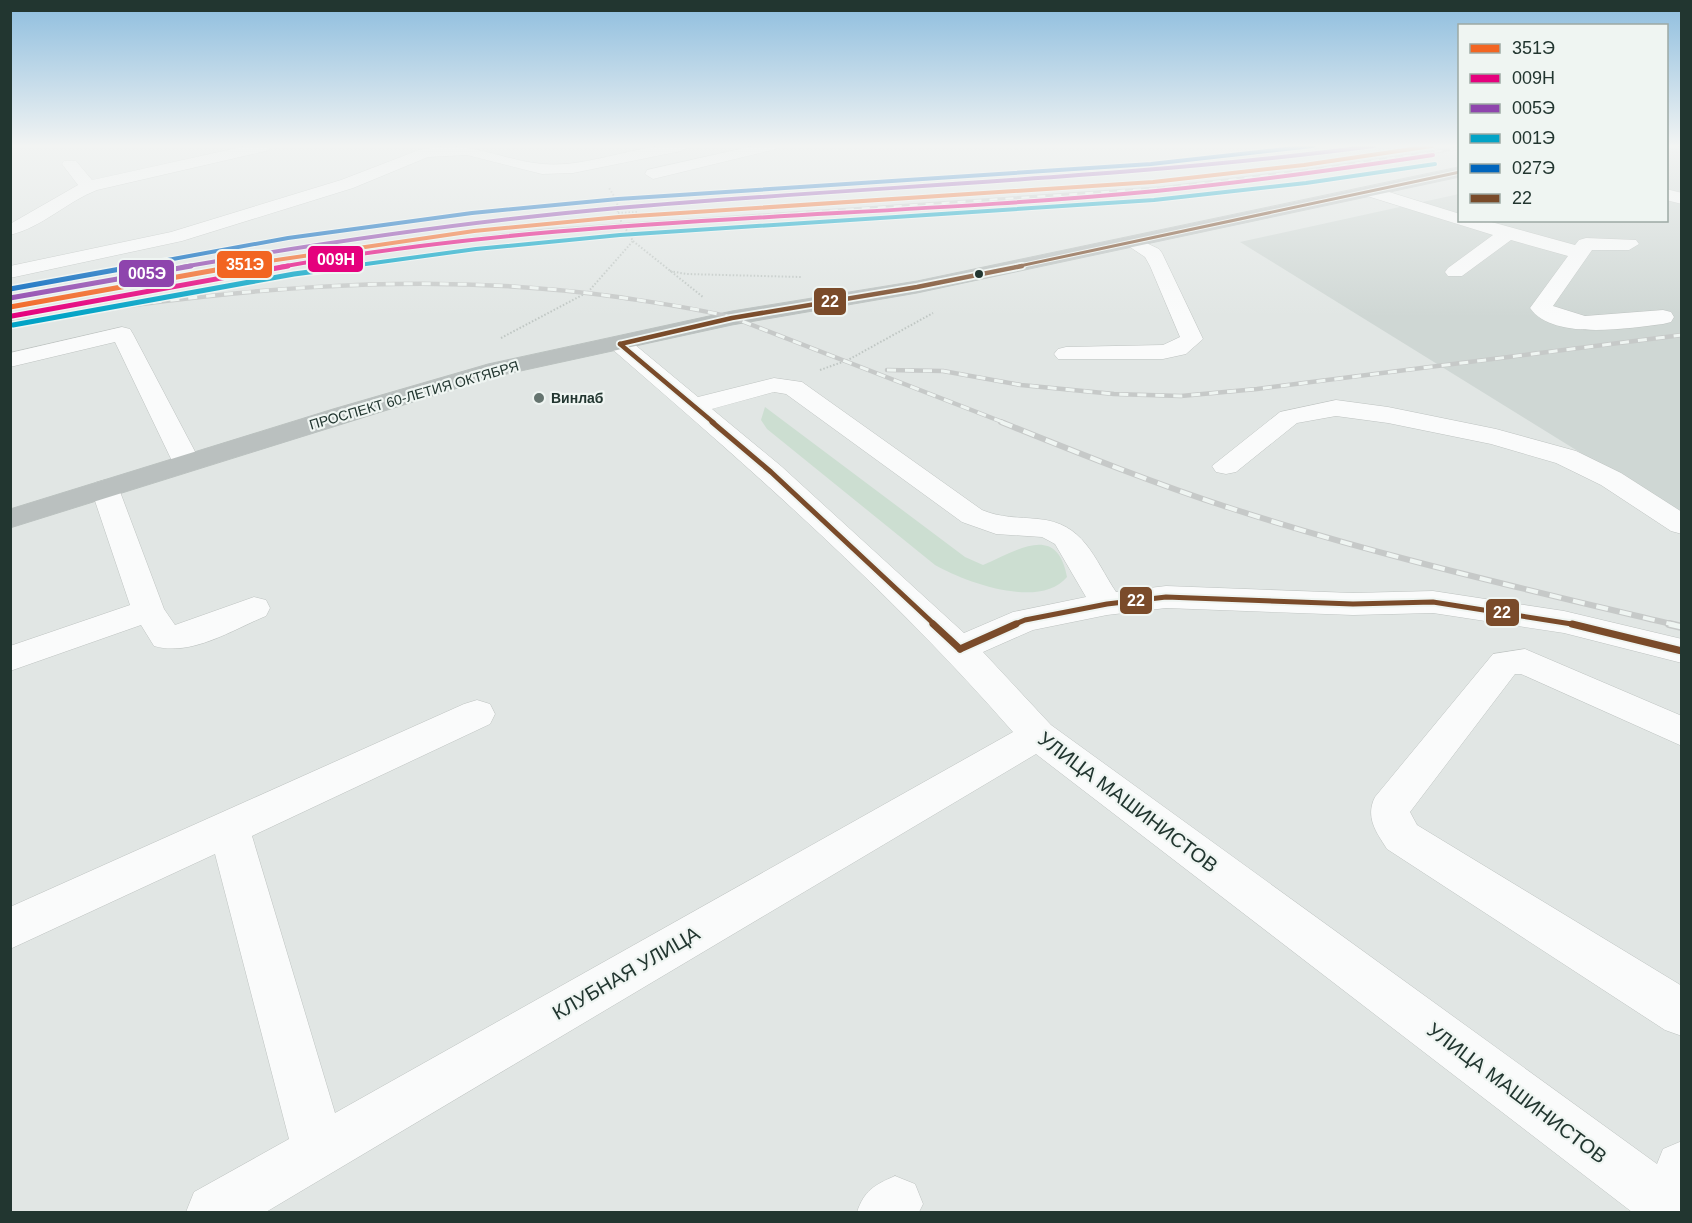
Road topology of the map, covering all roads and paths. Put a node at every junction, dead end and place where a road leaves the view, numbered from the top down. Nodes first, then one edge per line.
1 (58, 203) edge
2 (285, 203) edge
3 (617, 203) edge
4 (1322, 203) edge
5 (1409, 203) edge
6 (637, 212) dead end
7 (618, 213) junction
8 (1458, 219) edge
9 (1468, 222) edge
10 (10, 230) edge
11 (1505, 235) junction
12 (633, 241) junction
13 (1134, 243) junction
14 (1629, 244) dead end
15 (1577, 252) junction
16 (670, 271) junction
17 (10, 272) edge
18 (1455, 272) dead end
19 (803, 277) dead end
20 (705, 299) dead end
21 (940, 309) dead end
22 (1663, 317) dead end
23 (620, 344) junction
24 (1066, 354) dead end
25 (10, 360) edge
26 (488, 371) junction
27 (794, 387) junction
28 (694, 406) junction
29 (187, 463) junction
30 (1226, 466) dead end
31 (105, 489) junction
32 (10, 519) edge
33 (1682, 525) edge
34 (1107, 604) junction
35 (254, 608) dead end
36 (148, 610) junction
37 (960, 650) junction
38 (1682, 651) edge
39 (10, 659) edge
40 (477, 714) dead end
41 (1682, 732) edge
42 (1038, 735) junction
43 (229, 828) junction
44 (10, 929) edge
45 (1682, 1013) edge
46 (319, 1150) junction
47 (1675, 1196) edge
48 (214, 1212) edge

1 - 10 street
2 - 17 street
3 - 7 path
4 - 13 highway, ПРОСПЕКТ 60-ЛЕТИЯ ОКТЯБРЯ
5 - 8 street
6 - 7 path
7 - 12 path
9 - 11 street
11 - 15 street
11 - 18 street
12 - 16 path
12 - 26 path
13 - 23 highway, ПРОСПЕКТ 60-ЛЕТИЯ ОКТЯБРЯ
13 - 24 street
14 - 15 street
15 - 22 street
16 - 19 path
16 - 20 path
21 - 27 path
23 - 26 highway, ПРОСПЕКТ 60-ЛЕТИЯ ОКТЯБРЯ
23 - 28 street, УЛИЦА МАШИНИСТОВ
25 - 29 street
26 - 29 highway, ПРОСПЕКТ 60-ЛЕТИЯ ОКТЯБРЯ
27 - 28 street
27 - 34 street
28 - 37 street, УЛИЦА МАШИНИСТОВ
29 - 31 highway, ПРОСПЕКТ 60-ЛЕТИЯ ОКТЯБРЯ
30 - 33 street
31 - 32 highway, ПРОСПЕКТ 60-ЛЕТИЯ ОКТЯБРЯ
31 - 36 street
34 - 37 street
34 - 38 street
35 - 36 street
36 - 39 street
37 - 42 street, УЛИЦА МАШИНИСТОВ
40 - 43 street
41 - 45 street
42 - 46 street, КЛУБНАЯ УЛИЦА
42 - 47 street, УЛИЦА МАШИНИСТОВ
43 - 44 street
43 - 46 street
46 - 48 street, КЛУБНАЯ УЛИЦА

